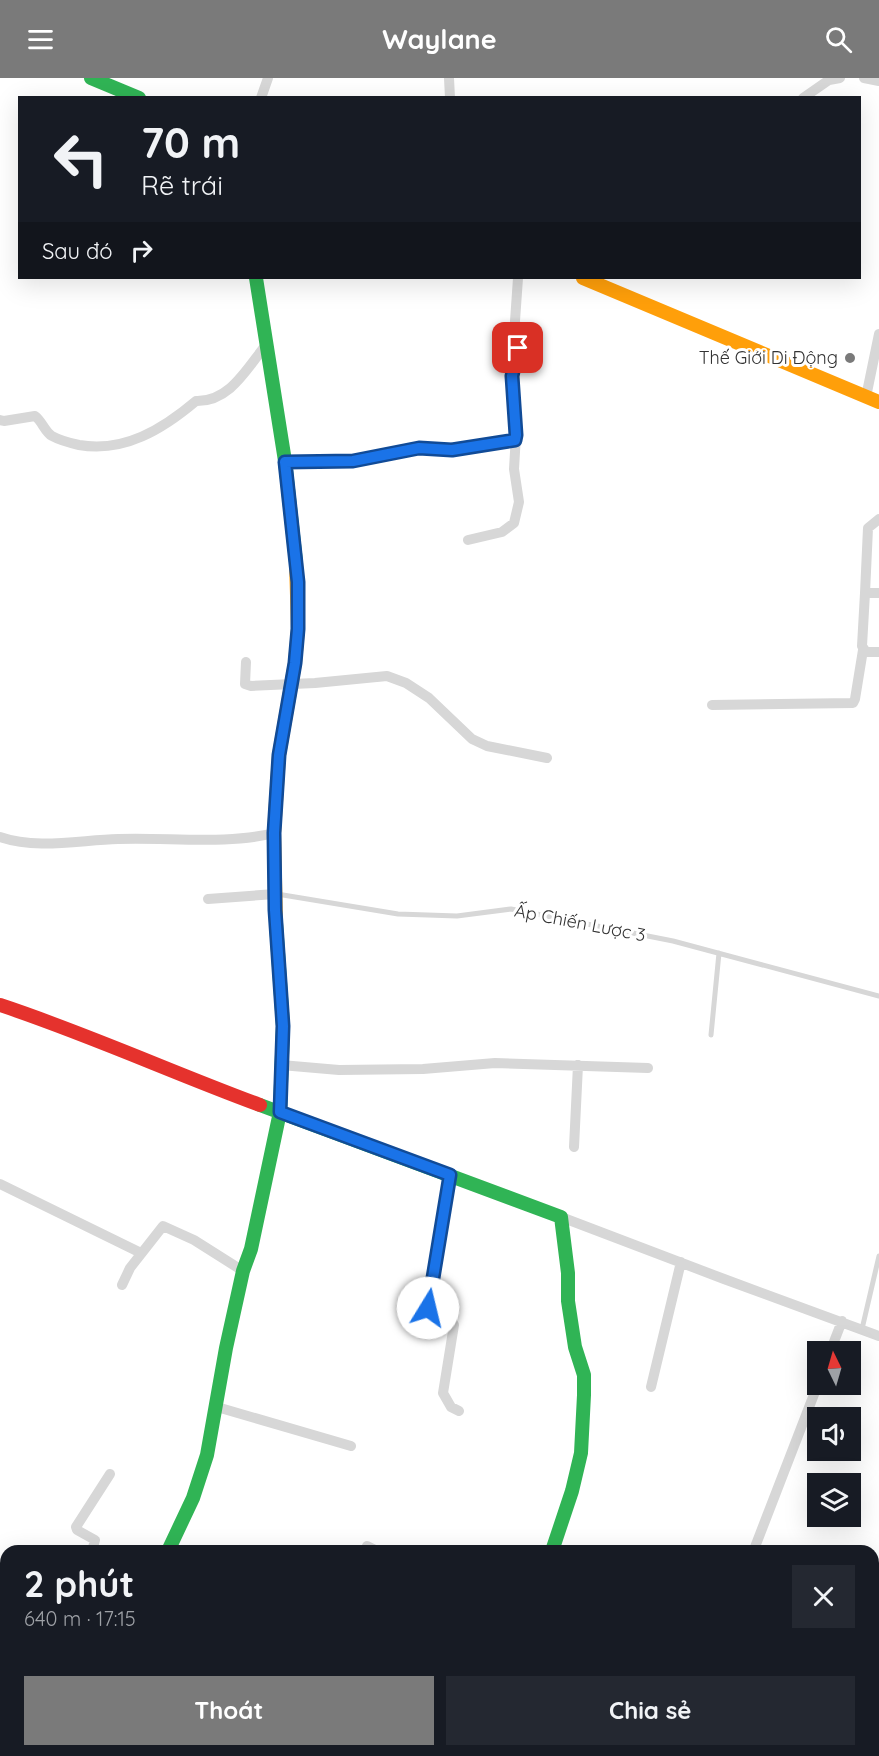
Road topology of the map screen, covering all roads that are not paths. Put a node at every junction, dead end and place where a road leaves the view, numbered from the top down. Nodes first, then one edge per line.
1 (91, 78) edge
2 (268, 78) edge
3 (449, 78) edge
4 (864, 78) edge
5 (833, 79) edge
6 (109, 81) edge
7 (879, 81) edge
8 (135, 96) edge
9 (262, 96) edge
10 (450, 96) edge
11 (806, 96) edge
12 (256, 279) edge
13 (518, 279) edge
14 (585, 279) edge
15 (879, 334) edge
16 (266, 345) junction
17 (873, 399) edge
18 (0, 420) edge
19 (515, 440) junction
20 (285, 462) junction
21 (879, 519) edge
22 (468, 540) dead end
23 (865, 593) junction
24 (879, 593) edge
25 (863, 650) junction
26 (879, 652) edge
27 (246, 662) dead end
28 (292, 684) junction
29 (712, 705) dead end
30 (547, 758) dead end
31 (274, 833) junction
32 (0, 837) edge
33 (275, 894) junction
34 (208, 899) dead end
35 (719, 953) junction
36 (879, 996) edge
37 (0, 1005) edge
38 (711, 1035) dead end
39 (281, 1065) junction
40 (578, 1065) junction
41 (648, 1068) dead end
42 (280, 1112) junction
43 (574, 1147) dead end
44 (450, 1175) junction
45 (0, 1184) edge
46 (561, 1217) junction
47 (141, 1252) junction
48 (879, 1256) edge
49 (681, 1262) junction
50 (243, 1271) junction
51 (122, 1285) dead end
52 (842, 1321) junction
53 (862, 1329) junction
54 (879, 1336) edge
55 (834, 1341) edge
56 (651, 1388) dead end
57 (814, 1395) edge
58 (217, 1407) junction
59 (459, 1411) dead end
60 (351, 1446) dead end
61 (110, 1474) dead end
62 (94, 1545) edge
63 (171, 1545) edge
64 (554, 1545) edge
65 (756, 1545) edge

1 - 6 street
2 - 9 street
3 - 10 street
4 - 7 street
5 - 11 street
6 - 8 street
12 - 16 street
13 - 19 street
14 - 17 street
15 - 17 street
16 - 18 street
16 - 20 street
19 - 20 street
19 - 22 street
20 - 28 street
21 - 23 street
23 - 24 street
23 - 25 street
25 - 26 street
25 - 29 street
27 - 28 street
28 - 30 street
28 - 31 street
31 - 32 street
31 - 33 street
33 - 34 street
33 - 35 lane, Ấp Chiến Lược 3
33 - 39 street
35 - 36 lane, Ấp Chiến Lược 3
35 - 38 lane
37 - 42 street
39 - 40 street
39 - 42 street
40 - 41 street
40 - 43 street
42 - 44 street
42 - 50 street
44 - 46 street
44 - 59 street
45 - 47 street
46 - 49 street
46 - 64 street
47 - 50 street
47 - 51 street
48 - 53 lane
49 - 52 street
49 - 56 street
50 - 58 street
52 - 53 street
52 - 55 street
53 - 54 street
57 - 65 street
58 - 60 street
58 - 63 street
61 - 62 street

